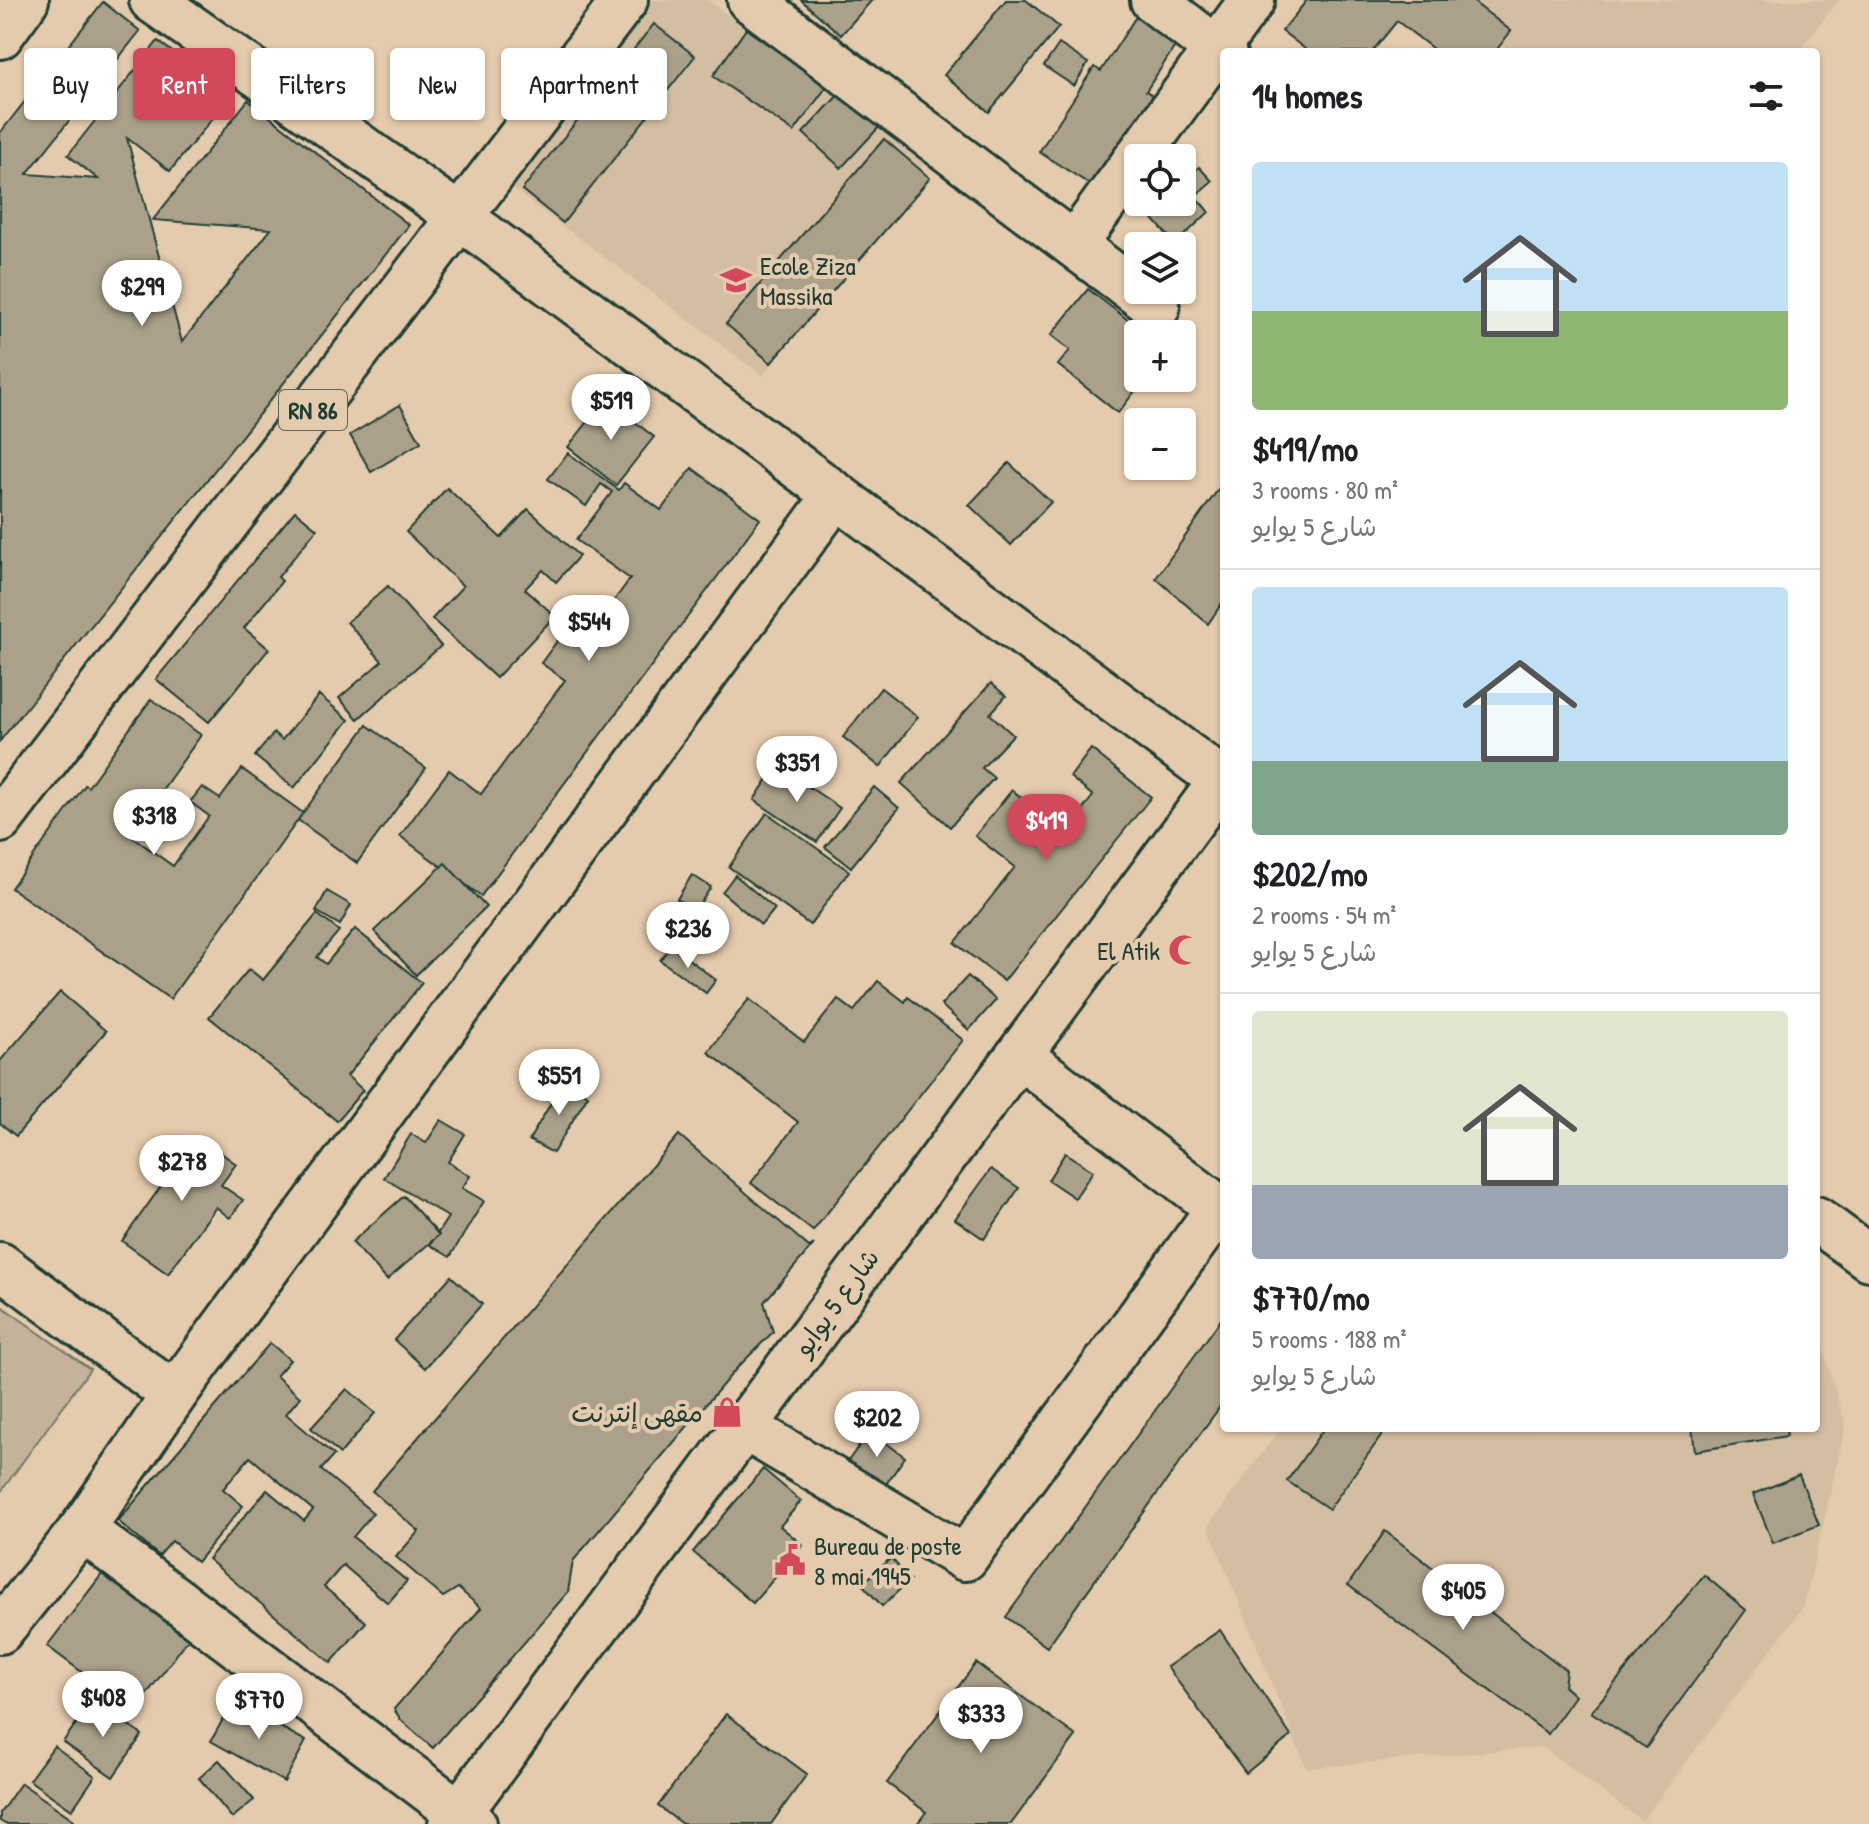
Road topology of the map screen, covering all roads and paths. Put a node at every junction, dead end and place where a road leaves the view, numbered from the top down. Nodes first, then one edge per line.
1 (26, 0) edge
2 (152, 0) edge
3 (625, 0) edge
4 (750, 0) edge
5 (1153, 0) edge
6 (1252, 0) edge
7 (0, 36) edge
8 (1222, 48) edge
9 (1220, 52) edge
10 (460, 217) junction
11 (1074, 245) junction
12 (1157, 308) dead end
13 (836, 495) junction
14 (1220, 779) edge
15 (1220, 785) edge
16 (0, 820) edge
17 (1019, 1055) junction
18 (1220, 1207) edge
19 (1220, 1209) edge
20 (1820, 1222) edge
21 (1869, 1258) edge
22 (0, 1265) edge
23 (174, 1395) junction
24 (744, 1427) junction
25 (82, 1529) junction
26 (0, 1631) edge
27 (461, 1820) edge

1 - 7 street
2 - 10 street
3 - 10 street, RN 86
4 - 11 street
5 - 9 street
6 - 8 street
9 - 11 street
10 - 13 street
10 - 16 street, RN 86
11 - 12 street
13 - 14 street
13 - 23 street
15 - 17 street, شارع 5 يوايو
17 - 18 street
17 - 24 street, شارع 5 يوايو
19 - 24 street
20 - 21 street
22 - 23 street
23 - 25 street
24 - 27 street, شارع 5 يوايو
25 - 26 street
25 - 27 street

